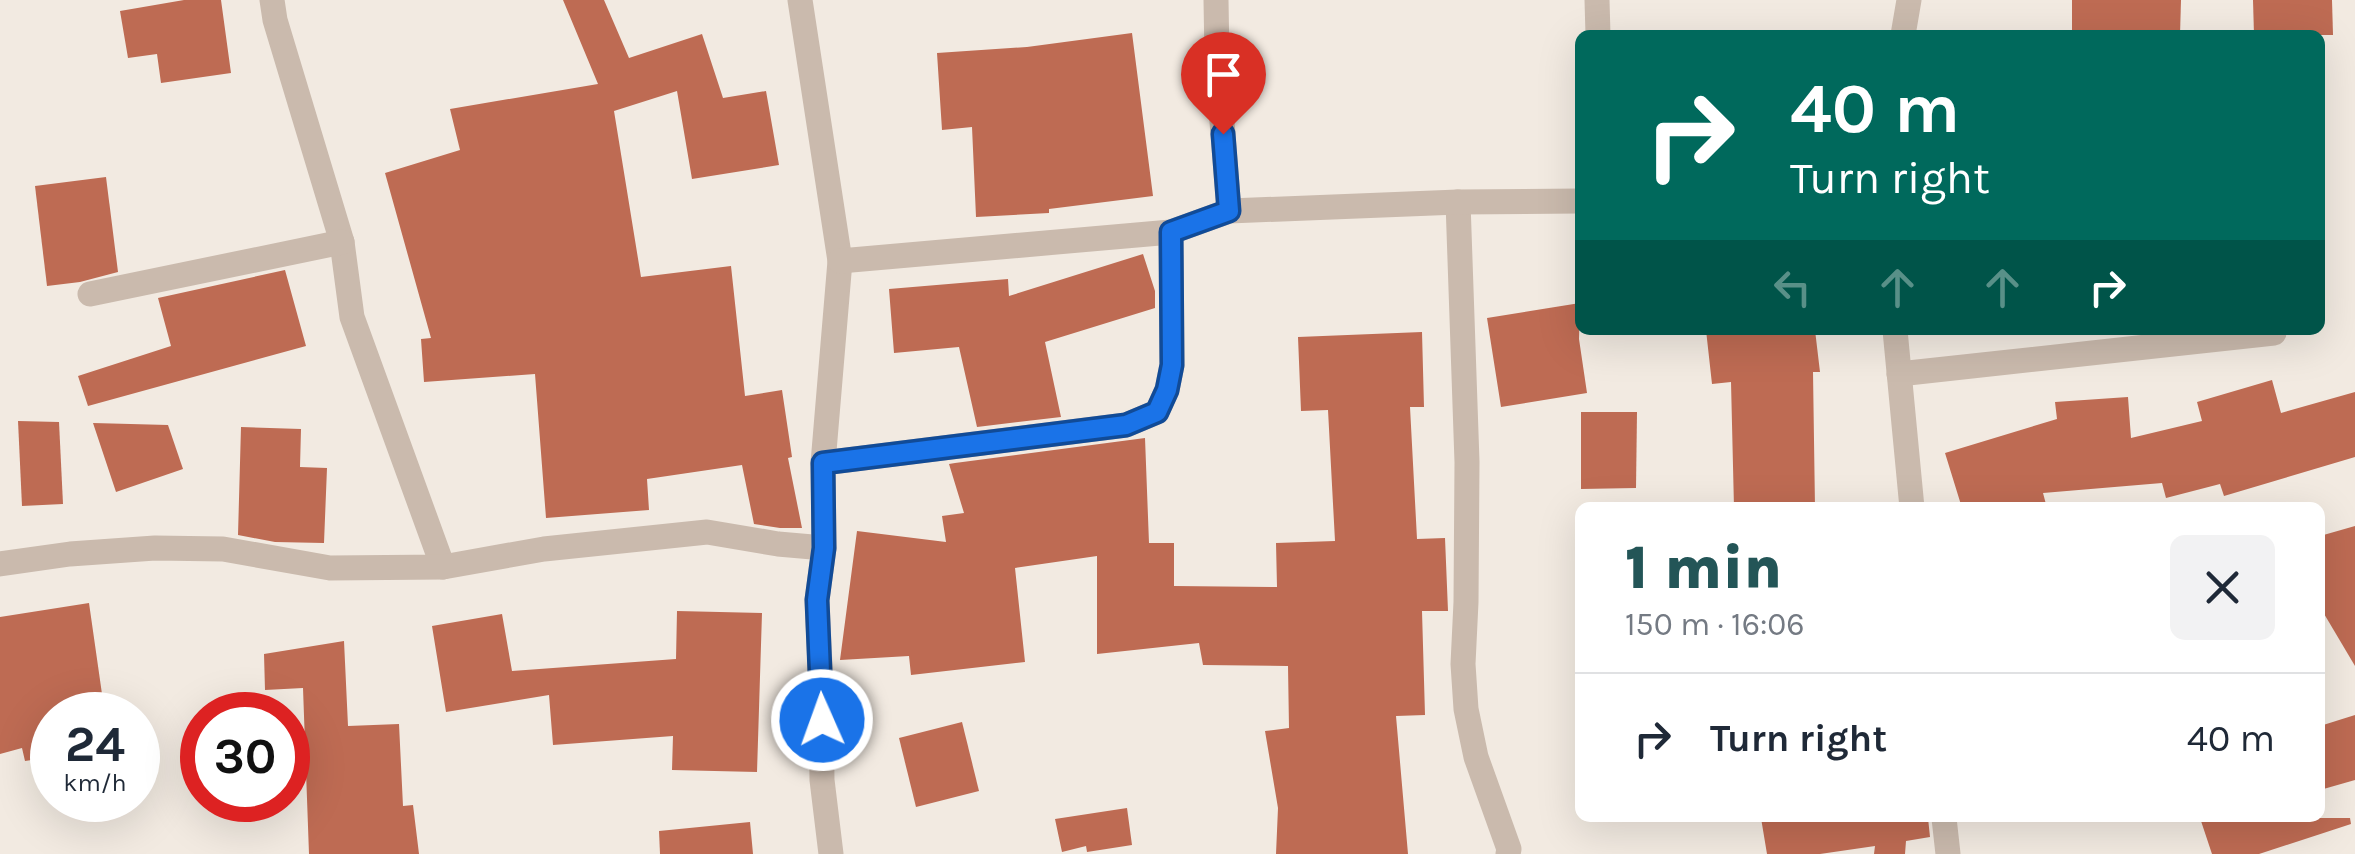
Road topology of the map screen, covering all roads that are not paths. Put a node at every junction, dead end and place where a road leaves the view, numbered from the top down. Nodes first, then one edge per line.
1 (272, 0) edge
2 (800, 0) edge
3 (1216, 0) edge
4 (1597, 0) edge
5 (1909, 0) edge
6 (1598, 30) edge
7 (1904, 30) edge
8 (1575, 200) edge
9 (1458, 202) junction
10 (1229, 211) junction
11 (1171, 232) junction
12 (342, 242) junction
13 (840, 261) junction
14 (90, 294) dead end
15 (1896, 335) edge
16 (2256, 335) edge
17 (1900, 374) junction
18 (823, 463) junction
19 (1911, 502) edge
20 (824, 548) junction
21 (0, 564) edge
22 (443, 567) junction
23 (1944, 822) edge
24 (831, 854) edge
25 (1508, 854) edge
26 (1948, 854) edge

1 - 12 street
2 - 13 street
3 - 10 street
4 - 6 street
5 - 7 street
8 - 9 street
9 - 10 street
9 - 25 street
10 - 11 street
11 - 13 street
11 - 18 street
12 - 14 street
12 - 22 street
13 - 18 street
15 - 17 street
16 - 17 street
17 - 19 street
18 - 20 street
20 - 22 street
20 - 24 street
21 - 22 street
23 - 26 street

